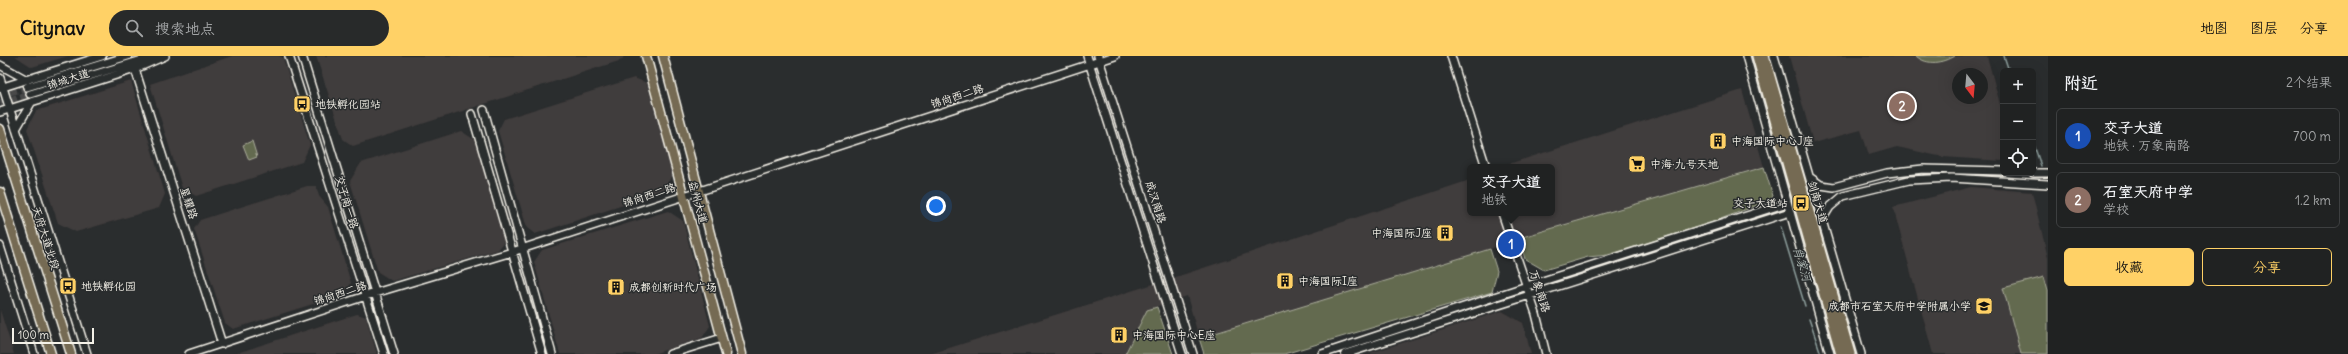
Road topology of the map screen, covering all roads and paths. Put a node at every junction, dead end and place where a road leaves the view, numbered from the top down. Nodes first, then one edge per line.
1 (102, 56) edge
2 (128, 56) edge
3 (155, 56) edge
4 (165, 56) edge
5 (289, 56) edge
6 (302, 56) edge
7 (646, 56) edge
8 (663, 56) edge
9 (1087, 56) edge
10 (1115, 56) edge
11 (1451, 56) edge
12 (1746, 56) edge
13 (1757, 56) edge
14 (1764, 56) edge
15 (1774, 56) edge
16 (1099, 59) edge
17 (1090, 64) junction
18 (0, 65) edge
19 (135, 69) junction
20 (0, 78) edge
21 (27, 83) junction
22 (1, 88) edge
23 (30, 94) tunnel mouth
24 (31, 103) junction
25 (10, 109) junction
26 (484, 110) dead end
27 (0, 112) edge
28 (472, 114) dead end
29 (0, 129) edge
30 (16, 129) junction
31 (1485, 164) edge
32 (2000, 171) edge
33 (2036, 173) edge
34 (2048, 174) edge
35 (1811, 178) junction
36 (2048, 184) edge
37 (698, 191) junction
38 (0, 192) edge
39 (685, 195) junction
40 (1787, 203) junction
41 (1790, 212) junction
42 (1503, 216) edge
43 (1822, 220) junction
44 (0, 246) edge
45 (522, 248) junction
46 (512, 252) junction
47 (1836, 273) junction
48 (1527, 286) junction
49 (375, 293) junction
50 (1530, 295) junction
51 (365, 296) junction
52 (1832, 296) junction
53 (1817, 309) junction
54 (1833, 326) junction
55 (722, 338) junction
56 (222, 344) junction
57 (34, 354) edge
58 (51, 354) edge
59 (71, 354) edge
60 (87, 354) edge
61 (189, 354) edge
62 (384, 354) edge
63 (394, 354) edge
64 (542, 354) edge
65 (552, 354) edge
66 (670, 354) edge
67 (726, 354) edge
68 (742, 354) edge
69 (1182, 354) edge
70 (1193, 354) edge
71 (1322, 354) edge
72 (1345, 354) edge
73 (1546, 354) edge
74 (1830, 354) edge
75 (1841, 354) edge
76 (1850, 354) edge
77 (1860, 354) edge

1 - 21 street, 锦城大道
2 - 21 street
3 - 23 street
4 - 19 street, 锦城大道
5 - 51 street, 交子南一路
6 - 49 street, 交子南一路
7 - 39 main road, 益州大道
8 - 37 main road, 益州大道
9 - 17 street, 成汉南路
10 - 16 street, 锦尚西二路
11 - 31 street
12 - 40 street
13 - 54 highway, 剑南大道
14 - 52 highway, 剑南大道
15 - 35 street
16 - 17 street, 锦尚西二路
16 - 70 street, 成汉南路
17 - 37 street, 锦尚西二路
17 - 69 street, 成汉南路
18 - 21 street
19 - 24 street, 锦城大道
19 - 56 street, 星耀路
20 - 22 street
21 - 22 street, 锦城大道
22 - 25 street
24 - 25 street, 锦城大道
24 - 30 street
25 - 27 street, 锦城大道
25 - 30 street
26 - 45 street
28 - 46 street
29 - 59 main road, 天府大道北段
30 - 60 street
32 - 35 street
33 - 34 street
35 - 43 street
36 - 43 street
37 - 39 street, 锦尚西二路
37 - 68 main road, 益州大道
38 - 58 main road
39 - 45 street, 锦尚西二路
39 - 55 main road, 益州大道
40 - 41 street
40 - 48 street
41 - 50 street
41 - 53 street
42 - 48 street, 万象南路
43 - 47 street
44 - 57 street
45 - 46 street, 锦尚西二路
45 - 65 street
46 - 49 street, 锦尚西二路
46 - 64 street
47 - 52 street
47 - 77 street
48 - 50 street, 万象南路
48 - 71 street
49 - 51 street, 锦尚西二路
49 - 63 street, 交子南一路
50 - 72 street
50 - 73 street, 万象南路
51 - 56 street, 锦尚西二路
51 - 62 street, 交子南一路
52 - 76 highway, 剑南大道
53 - 54 street
53 - 74 street
54 - 75 highway, 剑南大道
55 - 66 street
55 - 67 main road, 益州大道
56 - 61 street, 锦尚西二路

